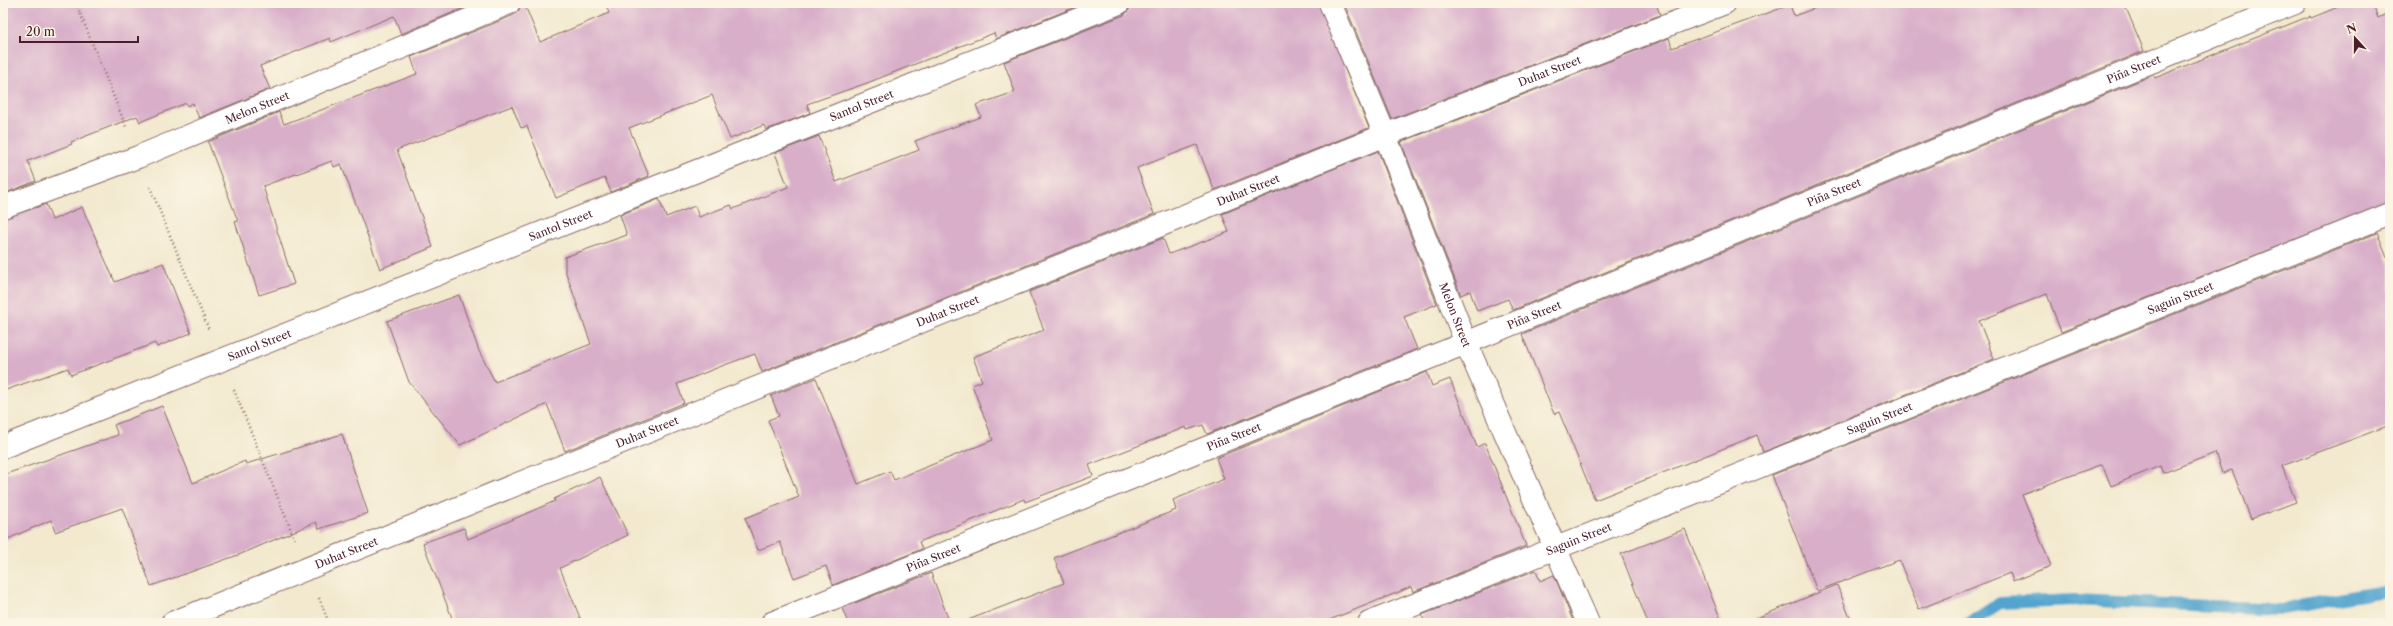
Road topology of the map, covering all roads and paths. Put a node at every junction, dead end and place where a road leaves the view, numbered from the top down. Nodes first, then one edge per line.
1 (76, 3) edge
2 (509, 3) edge
3 (1119, 3) edge
4 (1330, 3) edge
5 (1725, 3) edge
6 (2295, 3) edge
7 (1385, 135) junction
8 (138, 157) junction
9 (3, 207) edge
10 (2390, 214) edge
11 (1466, 343) junction
12 (222, 360) junction
13 (3, 447) edge
14 (1555, 548) junction
15 (307, 569) junction
16 (172, 623) edge
17 (329, 623) edge
18 (772, 623) edge
19 (1369, 623) edge
20 (1588, 623) edge

1 - 8 path
2 - 8 street, Melon Street
3 - 12 street, Santol Street
4 - 7 street, Melon Street
5 - 7 street, Duhat Street
6 - 11 street, Piña Street
7 - 11 street, Melon Street
7 - 15 street, Duhat Street
8 - 9 street, Melon Street
8 - 12 path
10 - 14 street, Saguin Street
11 - 14 street, Melon Street
11 - 18 street, Piña Street
12 - 13 street, Santol Street
12 - 15 path
14 - 19 street, Saguin Street
14 - 20 street, Melon Street
15 - 16 street, Duhat Street
15 - 17 path

